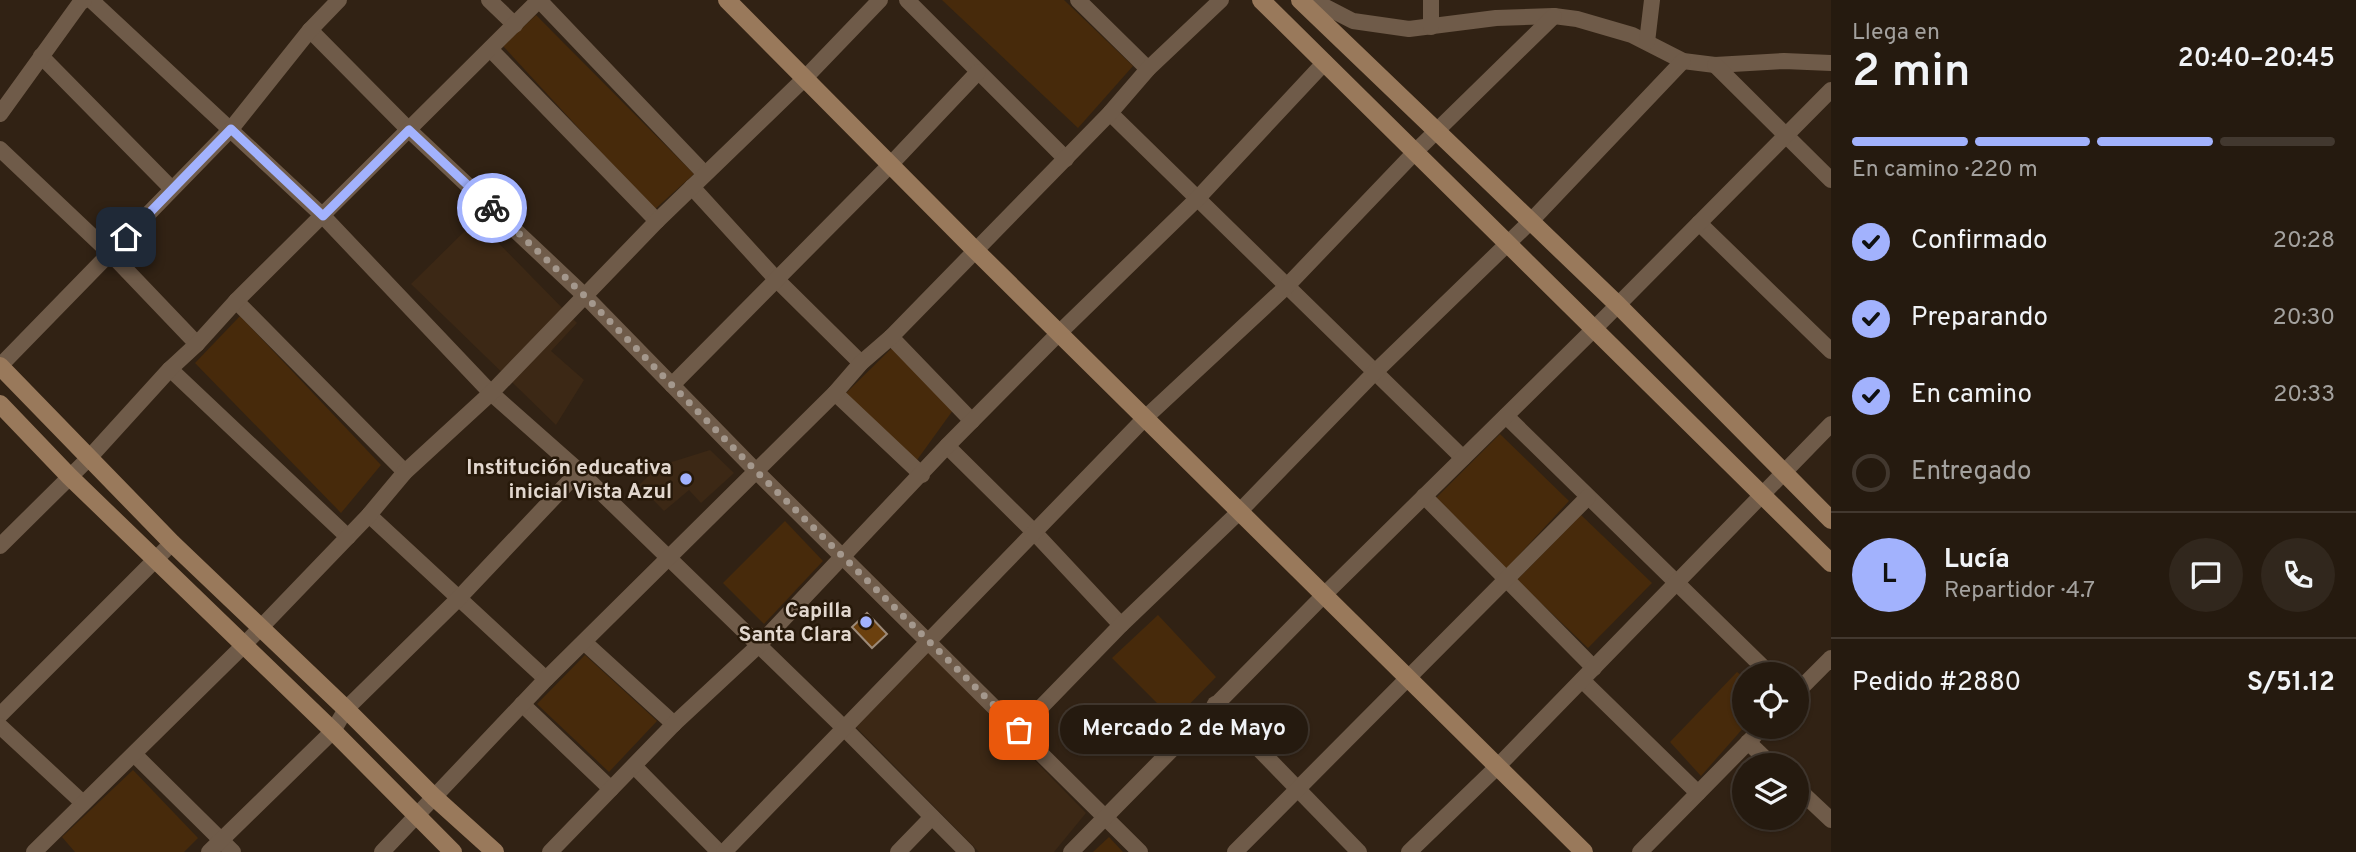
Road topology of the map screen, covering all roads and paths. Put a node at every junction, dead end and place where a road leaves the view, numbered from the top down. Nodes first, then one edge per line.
1 (84, 0) edge
2 (92, 0) edge
3 (340, 0) edge
4 (489, 0) edge
5 (727, 0) edge
6 (880, 0) edge
7 (907, 0) edge
8 (1078, 0) edge
9 (1221, 0) edge
10 (1261, 0) edge
11 (1300, 0) edge
12 (1312, 0) edge
13 (1432, 0) edge
14 (1652, 0) edge
15 (1554, 16) junction
16 (515, 25) junction
17 (1431, 27) junction
18 (310, 30) junction
19 (1647, 42) junction
20 (490, 49) junction
21 (41, 57) junction
22 (1683, 61) junction
23 (1325, 62) junction
24 (1831, 63) edge
25 (1715, 65) junction
26 (1148, 68) junction
27 (978, 72) junction
28 (806, 78) junction
29 (1831, 90) edge
30 (1110, 113) junction
31 (0, 114) edge
32 (231, 129) junction
33 (409, 130) junction
34 (1438, 131) junction
35 (1785, 135) junction
36 (0, 149) edge
37 (1416, 151) junction
38 (1066, 159) junction
39 (891, 164) junction
40 (705, 174) junction
41 (1831, 180) edge
42 (692, 187) junction
43 (172, 189) junction
44 (1198, 198) junction
45 (323, 216) junction
46 (657, 221) junction
47 (1531, 222) junction
48 (1699, 223) junction
49 (1509, 243) junction
50 (975, 251) junction
51 (111, 254) junction
52 (776, 279) junction
53 (1287, 286) junction
54 (586, 297) junction
55 (236, 300) junction
56 (1618, 305) junction
57 (1595, 328) junction
58 (1058, 334) junction
59 (891, 337) junction
60 (197, 344) junction
61 (1831, 351) edge
62 (861, 363) junction
63 (0, 366) edge
64 (170, 369) junction
65 (1374, 373) junction
66 (672, 386) junction
67 (491, 393) junction
68 (835, 393) junction
69 (0, 404) edge
70 (1506, 416) junction
71 (1144, 419) junction
72 (972, 421) junction
73 (1831, 425) edge
74 (947, 446) junction
75 (89, 458) junction
76 (1463, 458) junction
77 (579, 471) junction
78 (756, 471) junction
79 (405, 472) junction
80 (1784, 472) junction
81 (922, 475) junction
82 (69, 476) junction
83 (1763, 495) junction
84 (1424, 496) junction
85 (1588, 497) junction
86 (1239, 512) junction
87 (369, 515) junction
88 (1831, 520) edge
89 (1034, 532) junction
90 (348, 537) junction
91 (172, 542) junction
92 (0, 546) edge
93 (845, 556) junction
94 (668, 558) junction
95 (156, 561) junction
96 (1831, 563) edge
97 (1507, 580) junction
98 (1676, 584) junction
99 (1323, 596) junction
100 (458, 599) junction
101 (1121, 625) junction
102 (260, 627) junction
103 (929, 640) junction
104 (584, 642) junction
105 (243, 646) junction
106 (758, 646) junction
107 (1831, 658) edge
108 (1757, 662) edge
109 (1588, 674) junction
110 (546, 679) junction
111 (1409, 680) junction
112 (1809, 680) edge
113 (522, 704) junction
114 (1215, 705) junction
115 (346, 709) junction
116 (0, 715) edge
117 (674, 724) junction
118 (0, 726) edge
119 (844, 728) junction
120 (1019, 730) junction
121 (333, 731) junction
122 (1751, 739) edge
123 (1748, 742) junction
124 (1759, 753) edge
125 (135, 755) junction
126 (634, 766) junction
127 (1498, 766) junction
128 (611, 789) junction
129 (1298, 789) junction
130 (1698, 793) junction
131 (434, 797) junction
132 (1809, 799) edge
133 (83, 803) junction
134 (1105, 816) junction
135 (417, 817) junction
136 (932, 817) junction
137 (1831, 820) edge
138 (40, 846) edge
139 (227, 846) edge
140 (58, 852) edge
141 (209, 852) edge
142 (382, 852) edge
143 (453, 852) edge
144 (495, 852) edge
145 (550, 852) edge
146 (721, 852) edge
147 (898, 852) edge
148 (967, 852) edge
149 (1071, 852) edge
150 (1140, 852) edge
151 (1235, 852) edge
152 (1359, 852) edge
153 (1410, 852) edge
154 (1584, 852) edge
155 (1640, 852) edge

1 - 21 street
2 - 32 street
3 - 18 street
4 - 16 street
5 - 28 street
6 - 28 street
7 - 27 street
8 - 26 street
9 - 26 street
10 - 23 street
11 - 34 street
12 - 17 street
13 - 17 street
14 - 19 street
15 - 17 street
15 - 19 street
15 - 34 street
16 - 20 street
16 - 40 street
18 - 32 street
18 - 33 street
19 - 22 street
20 - 33 street
20 - 46 street
21 - 31 street
21 - 43 street
22 - 25 street
22 - 47 street
23 - 37 street
23 - 44 street
24 - 25 street
25 - 35 street
26 - 30 street
27 - 38 street
27 - 39 street
28 - 39 street
28 - 40 street
29 - 35 street
30 - 38 street
30 - 44 street
32 - 43 street
32 - 45 street
33 - 45 street
33 - 54 street
34 - 37 street
34 - 47 street
35 - 41 street
35 - 48 street
36 - 51 street
37 - 49 street
37 - 53 street
38 - 50 street
39 - 50 street
39 - 52 street
40 - 42 street
42 - 46 street
42 - 52 street
43 - 51 street
44 - 53 street
44 - 58 street
45 - 55 street
45 - 67 street
46 - 54 street
47 - 49 street
47 - 56 street
48 - 56 street
48 - 61 street
49 - 57 street
49 - 65 street
50 - 58 street
50 - 59 street
51 - 60 street
51 - 63 street
52 - 62 street
52 - 66 street
53 - 65 street
53 - 71 street
54 - 66 street
54 - 67 street
55 - 60 street
55 - 79 street
56 - 57 street
56 - 80 street
57 - 70 street
57 - 83 street
58 - 71 street
58 - 72 street
59 - 62 street
59 - 72 street
60 - 64 street
62 - 68 street
63 - 75 street
64 - 75 street
64 - 90 street
65 - 76 street
65 - 86 street
66 - 78 street
67 - 77 street
67 - 79 street
68 - 78 street
68 - 81 street
69 - 82 street
70 - 76 street
70 - 85 street
71 - 86 street
71 - 89 street
72 - 74 street
73 - 80 street
74 - 81 street
74 - 89 street
75 - 82 street
75 - 91 street
76 - 84 street
77 - 94 street
77 - 100 street
78 - 93 street
78 - 94 street
79 - 87 street
80 - 83 street
80 - 88 street
81 - 93 street
82 - 92 street
82 - 95 street
83 - 96 street
83 - 98 street
84 - 97 street
84 - 99 street
85 - 97 street
85 - 98 street
86 - 99 street
86 - 101 street
87 - 90 street
87 - 100 street
89 - 101 street
89 - 103 street
90 - 102 street
91 - 95 street
91 - 102 street
93 - 103 street
93 - 106 street
94 - 104 street
94 - 106 street
95 - 105 street
95 - 116 street
97 - 109 street
97 - 111 street
98 - 108 street
98 - 109 street
99 - 111 street
99 - 114 street
100 - 110 street
100 - 115 street
101 - 120 street
102 - 105 street
102 - 115 street
103 - 119 street
103 - 120 street
104 - 110 street
104 - 117 street
105 - 121 street
105 - 125 street
106 - 117 street
106 - 119 street
107 - 112 street
109 - 127 street
109 - 130 street
110 - 113 street
111 - 127 street
111 - 129 street
113 - 128 street
113 - 131 street
114 - 129 street
114 - 134 street
115 - 121 street
115 - 131 street
117 - 126 street
118 - 133 street
119 - 136 street
119 - 146 street
120 - 134 street
121 - 135 street
121 - 139 street
122 - 123 street
123 - 124 street
123 - 130 street
125 - 133 street
125 - 139 street
126 - 128 street
126 - 146 street
127 - 153 street
127 - 154 street
128 - 145 street
129 - 151 street
129 - 152 street
130 - 155 street
131 - 135 street
131 - 144 street
132 - 137 street
133 - 138 street
134 - 149 street
134 - 150 street
135 - 142 street
135 - 143 street
136 - 147 street
136 - 148 street
138 - 140 street
139 - 141 street

